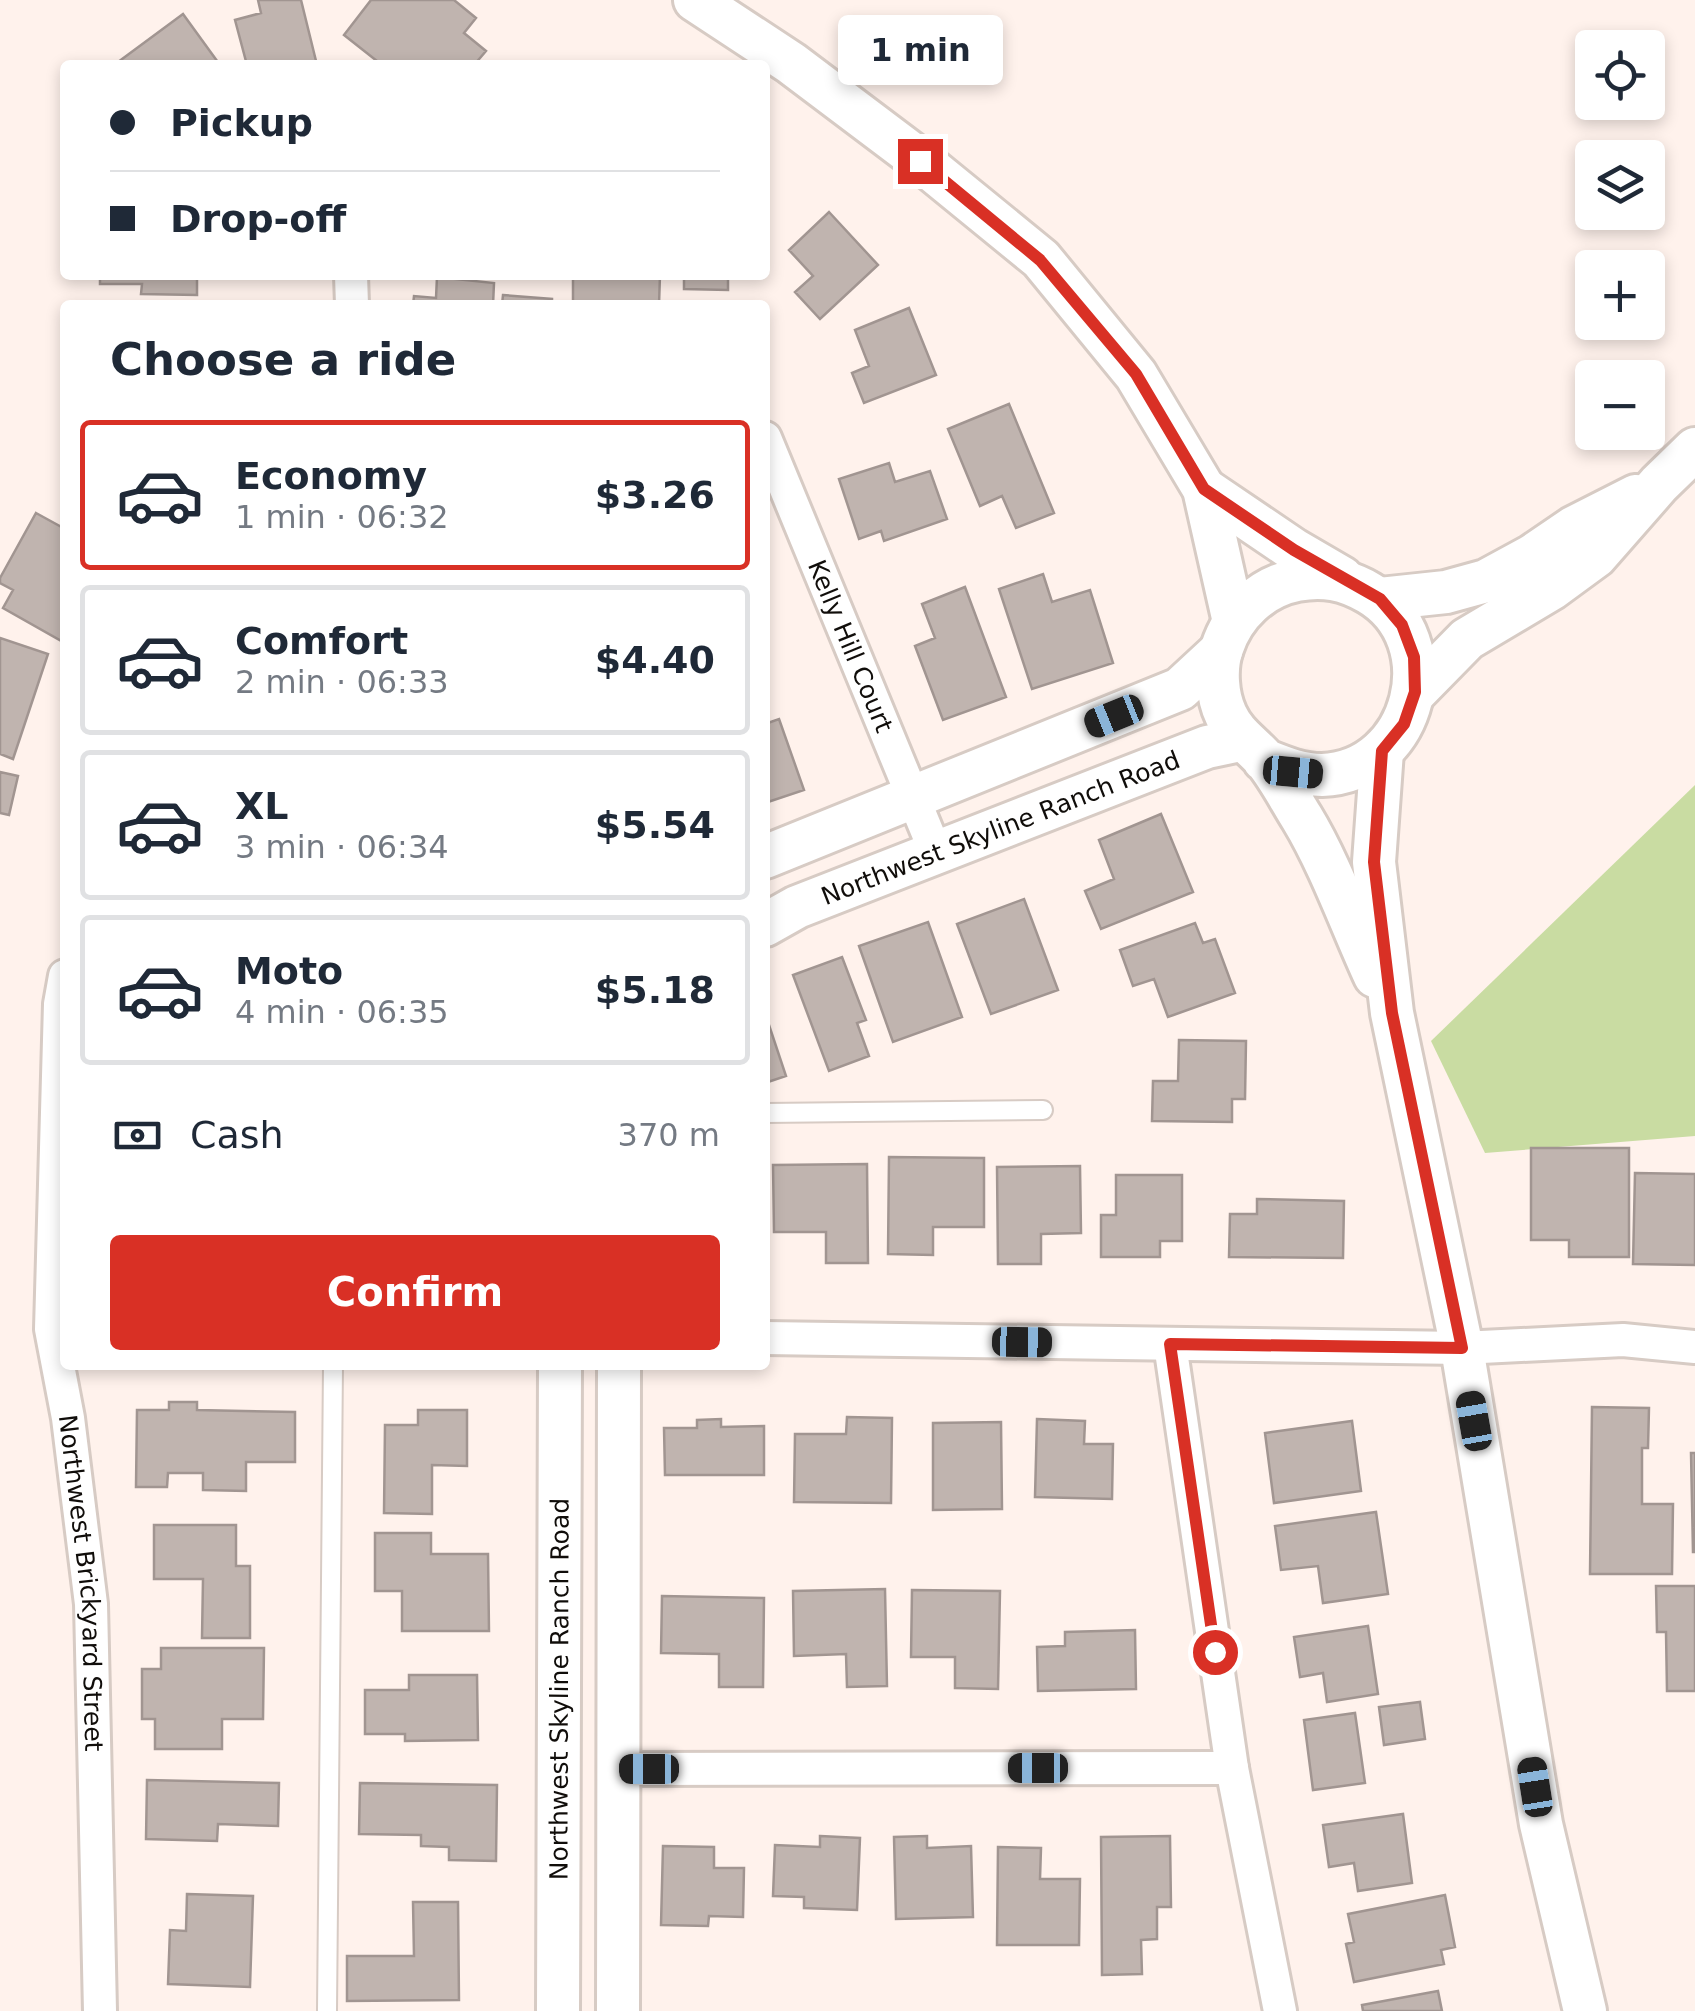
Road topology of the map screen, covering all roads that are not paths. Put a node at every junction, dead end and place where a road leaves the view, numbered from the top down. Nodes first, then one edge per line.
1 (695, 0) edge
2 (770, 450) edge
3 (1695, 450) edge
4 (1659, 484) junction
5 (1204, 489) junction
6 (1365, 591) junction
7 (1227, 636) junction
8 (1415, 692) junction
9 (1252, 750) junction
10 (1382, 751) junction
11 (913, 797) junction
12 (936, 853) junction
13 (770, 855) edge
14 (770, 922) edge
15 (60, 1004) edge
16 (1392, 1013) junction
17 (1043, 1110) dead end
18 (770, 1113) edge
19 (58, 1329) edge
20 (770, 1338) edge
21 (1170, 1344) junction
22 (1695, 1347) edge
23 (1462, 1348) junction
24 (63, 1370) edge
25 (333, 1370) edge
26 (560, 1370) edge
27 (619, 1370) edge
28 (1232, 1768) junction
29 (619, 1769) junction
30 (100, 2011) edge
31 (326, 2011) edge
32 (558, 2011) edge
33 (618, 2011) edge
34 (1280, 2011) edge
35 (1585, 2011) edge

1 - 5 street
2 - 11 street, Kelly Hill Court
3 - 4 street
4 - 6 street
4 - 8 street
5 - 6 street
5 - 7 street
6 - 7 street
6 - 8 street
7 - 9 street
7 - 11 street
8 - 10 street
9 - 10 street
9 - 12 street, Northwest Skyline Ranch Road
9 - 16 street
10 - 16 street
11 - 12 street, Kelly Hill Court
11 - 13 street
12 - 14 street, Northwest Skyline Ranch Road
15 - 19 street, Northwest Brickyard Street
16 - 23 street
17 - 18 lane
20 - 21 street
21 - 23 street
21 - 28 street
22 - 23 street
23 - 35 street
24 - 30 street, Northwest Brickyard Street
25 - 31 lane
26 - 32 street, Northwest Skyline Ranch Road
27 - 29 street
28 - 29 street
28 - 34 street
29 - 33 street

